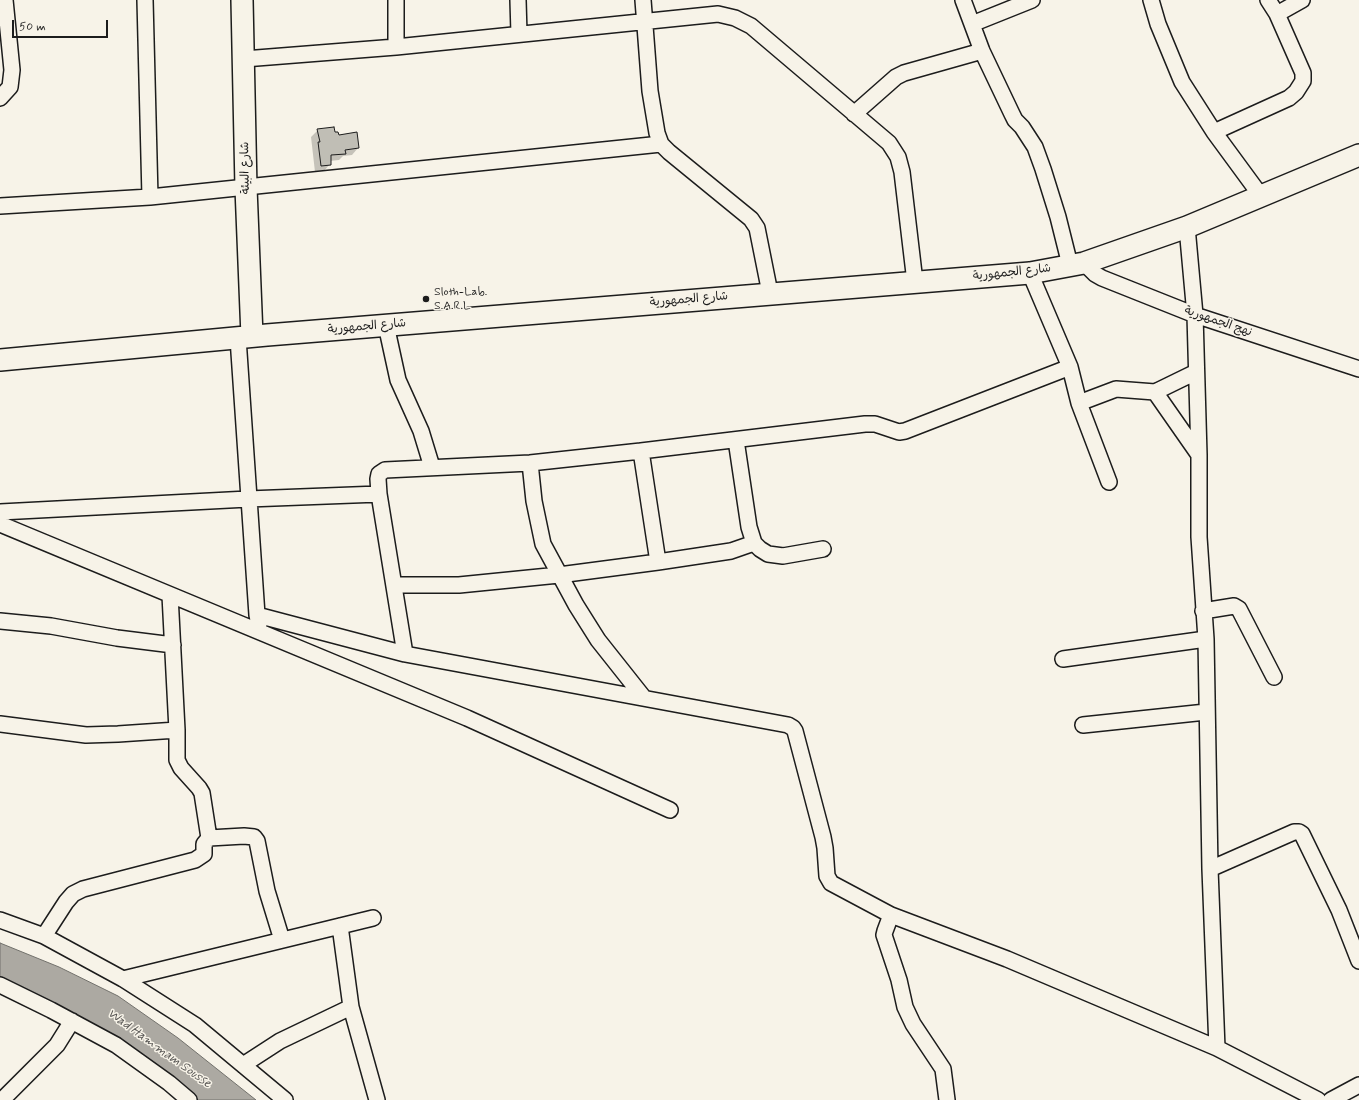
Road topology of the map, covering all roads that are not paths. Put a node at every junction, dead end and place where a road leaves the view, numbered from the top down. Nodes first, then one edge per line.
1 (5, 0) edge
2 (145, 0) edge
3 (242, 0) edge
4 (253, 0) edge
5 (396, 0) edge
6 (518, 0) edge
7 (643, 0) edge
8 (963, 0) edge
9 (1032, 0) edge
10 (1151, 0) edge
11 (1268, 0) edge
12 (1302, 0) edge
13 (1277, 14) junction
14 (644, 22) junction
15 (972, 24) junction
16 (519, 34) junction
17 (396, 47) junction
18 (982, 51) junction
19 (250, 58) junction
20 (0, 98) edge
21 (854, 114) junction
22 (1214, 132) junction
23 (661, 144) junction
24 (1359, 155) edge
25 (252, 187) junction
26 (1261, 196) junction
27 (150, 197) junction
28 (0, 206) edge
29 (1188, 227) junction
30 (1077, 264) junction
31 (1030, 273) junction
32 (915, 282) junction
33 (770, 293) junction
34 (1195, 315) junction
35 (386, 325) junction
36 (252, 336) junction
37 (0, 360) edge
38 (1070, 368) junction
39 (1359, 369) edge
40 (1196, 372) junction
41 (1155, 392) junction
42 (1079, 403) junction
43 (736, 440) junction
44 (641, 451) junction
45 (1199, 455) junction
46 (530, 463) junction
47 (432, 467) junction
48 (1110, 482) dead end
49 (379, 494) junction
50 (248, 498) junction
51 (0, 512) edge
52 (0, 524) edge
53 (754, 542) junction
54 (823, 549) dead end
55 (658, 562) junction
56 (559, 575) junction
57 (395, 585) junction
58 (170, 595) junction
59 (1203, 611) junction
60 (257, 615) junction
61 (0, 621) edge
62 (262, 633) junction
63 (1206, 639) junction
64 (173, 645) junction
65 (405, 654) junction
66 (1063, 659) dead end
67 (1274, 677) dead end
68 (644, 698) junction
69 (1206, 712) junction
70 (0, 724) edge
71 (1082, 725) dead end
72 (177, 730) junction
73 (670, 810) dead end
74 (209, 838) junction
75 (1210, 869) junction
76 (891, 915) junction
77 (373, 918) dead end
78 (0, 920) edge
79 (340, 926) junction
80 (44, 936) junction
81 (282, 940) junction
82 (1359, 961) edge
83 (123, 979) junction
84 (0, 985) edge
85 (351, 1008) junction
86 (72, 1021) junction
87 (1217, 1048) junction
88 (243, 1065) junction
89 (1359, 1086) edge
90 (2, 1100) edge
91 (189, 1100) edge
92 (285, 1100) edge
93 (377, 1100) edge
94 (947, 1100) edge
95 (1318, 1100) edge
96 (1331, 1100) edge

1 - 20 street
2 - 27 street
3 - 19 main road, شارع البيئة
4 - 19 main road, شارع البيئة
5 - 17 street
6 - 16 street
7 - 14 street
8 - 15 street
9 - 15 street
10 - 22 street
11 - 13 street
12 - 13 street
13 - 22 street
14 - 16 street
14 - 21 street
14 - 23 street
15 - 18 street
16 - 17 street
17 - 19 street
18 - 21 street
18 - 30 street
19 - 25 main road, شارع البيئة
21 - 32 street
22 - 26 street
23 - 25 street
23 - 33 street
24 - 26 main road, شارع الجمهورية
25 - 27 street
25 - 36 main road, شارع البيئة
26 - 29 main road, شارع الجمهورية
27 - 28 street
29 - 30 main road, شارع الجمهورية
29 - 34 street
30 - 31 main road, شارع الجمهورية
30 - 34 street, نهج الجمهورية
31 - 32 main road, شارع الجمهورية
31 - 38 street
32 - 33 main road, شارع الجمهورية
33 - 35 main road, شارع الجمهورية
34 - 39 street, نهج الجمهورية
34 - 40 street
35 - 36 main road, شارع الجمهورية
35 - 47 street
36 - 37 main road, شارع الجمهورية
36 - 50 street
38 - 42 street
38 - 43 street
40 - 41 street
40 - 45 street
41 - 42 street
41 - 45 street
42 - 48 street
43 - 44 street
43 - 53 street
44 - 46 street
44 - 55 street
45 - 59 street
46 - 47 street
46 - 56 street
47 - 49 street
49 - 50 street
49 - 57 street
50 - 51 street
50 - 60 street
52 - 58 street
53 - 54 street
53 - 55 street
55 - 56 street
56 - 57 street
56 - 68 street
57 - 65 street
58 - 62 street
58 - 64 street
59 - 63 street
59 - 67 street
60 - 62 street
60 - 65 street
61 - 64 street
62 - 73 street
63 - 66 street
63 - 69 street
64 - 72 street
65 - 68 street
68 - 76 street
69 - 71 street
69 - 75 street
70 - 72 street
72 - 74 street
74 - 80 street
74 - 81 street
75 - 82 street
75 - 87 street
76 - 87 street
76 - 94 street
77 - 79 street
78 - 80 street
79 - 81 street
79 - 85 street
80 - 83 street
81 - 83 street
83 - 88 street
84 - 86 street
85 - 88 street
85 - 93 street
86 - 90 street
86 - 91 street
87 - 95 street
88 - 92 street
89 - 96 street

